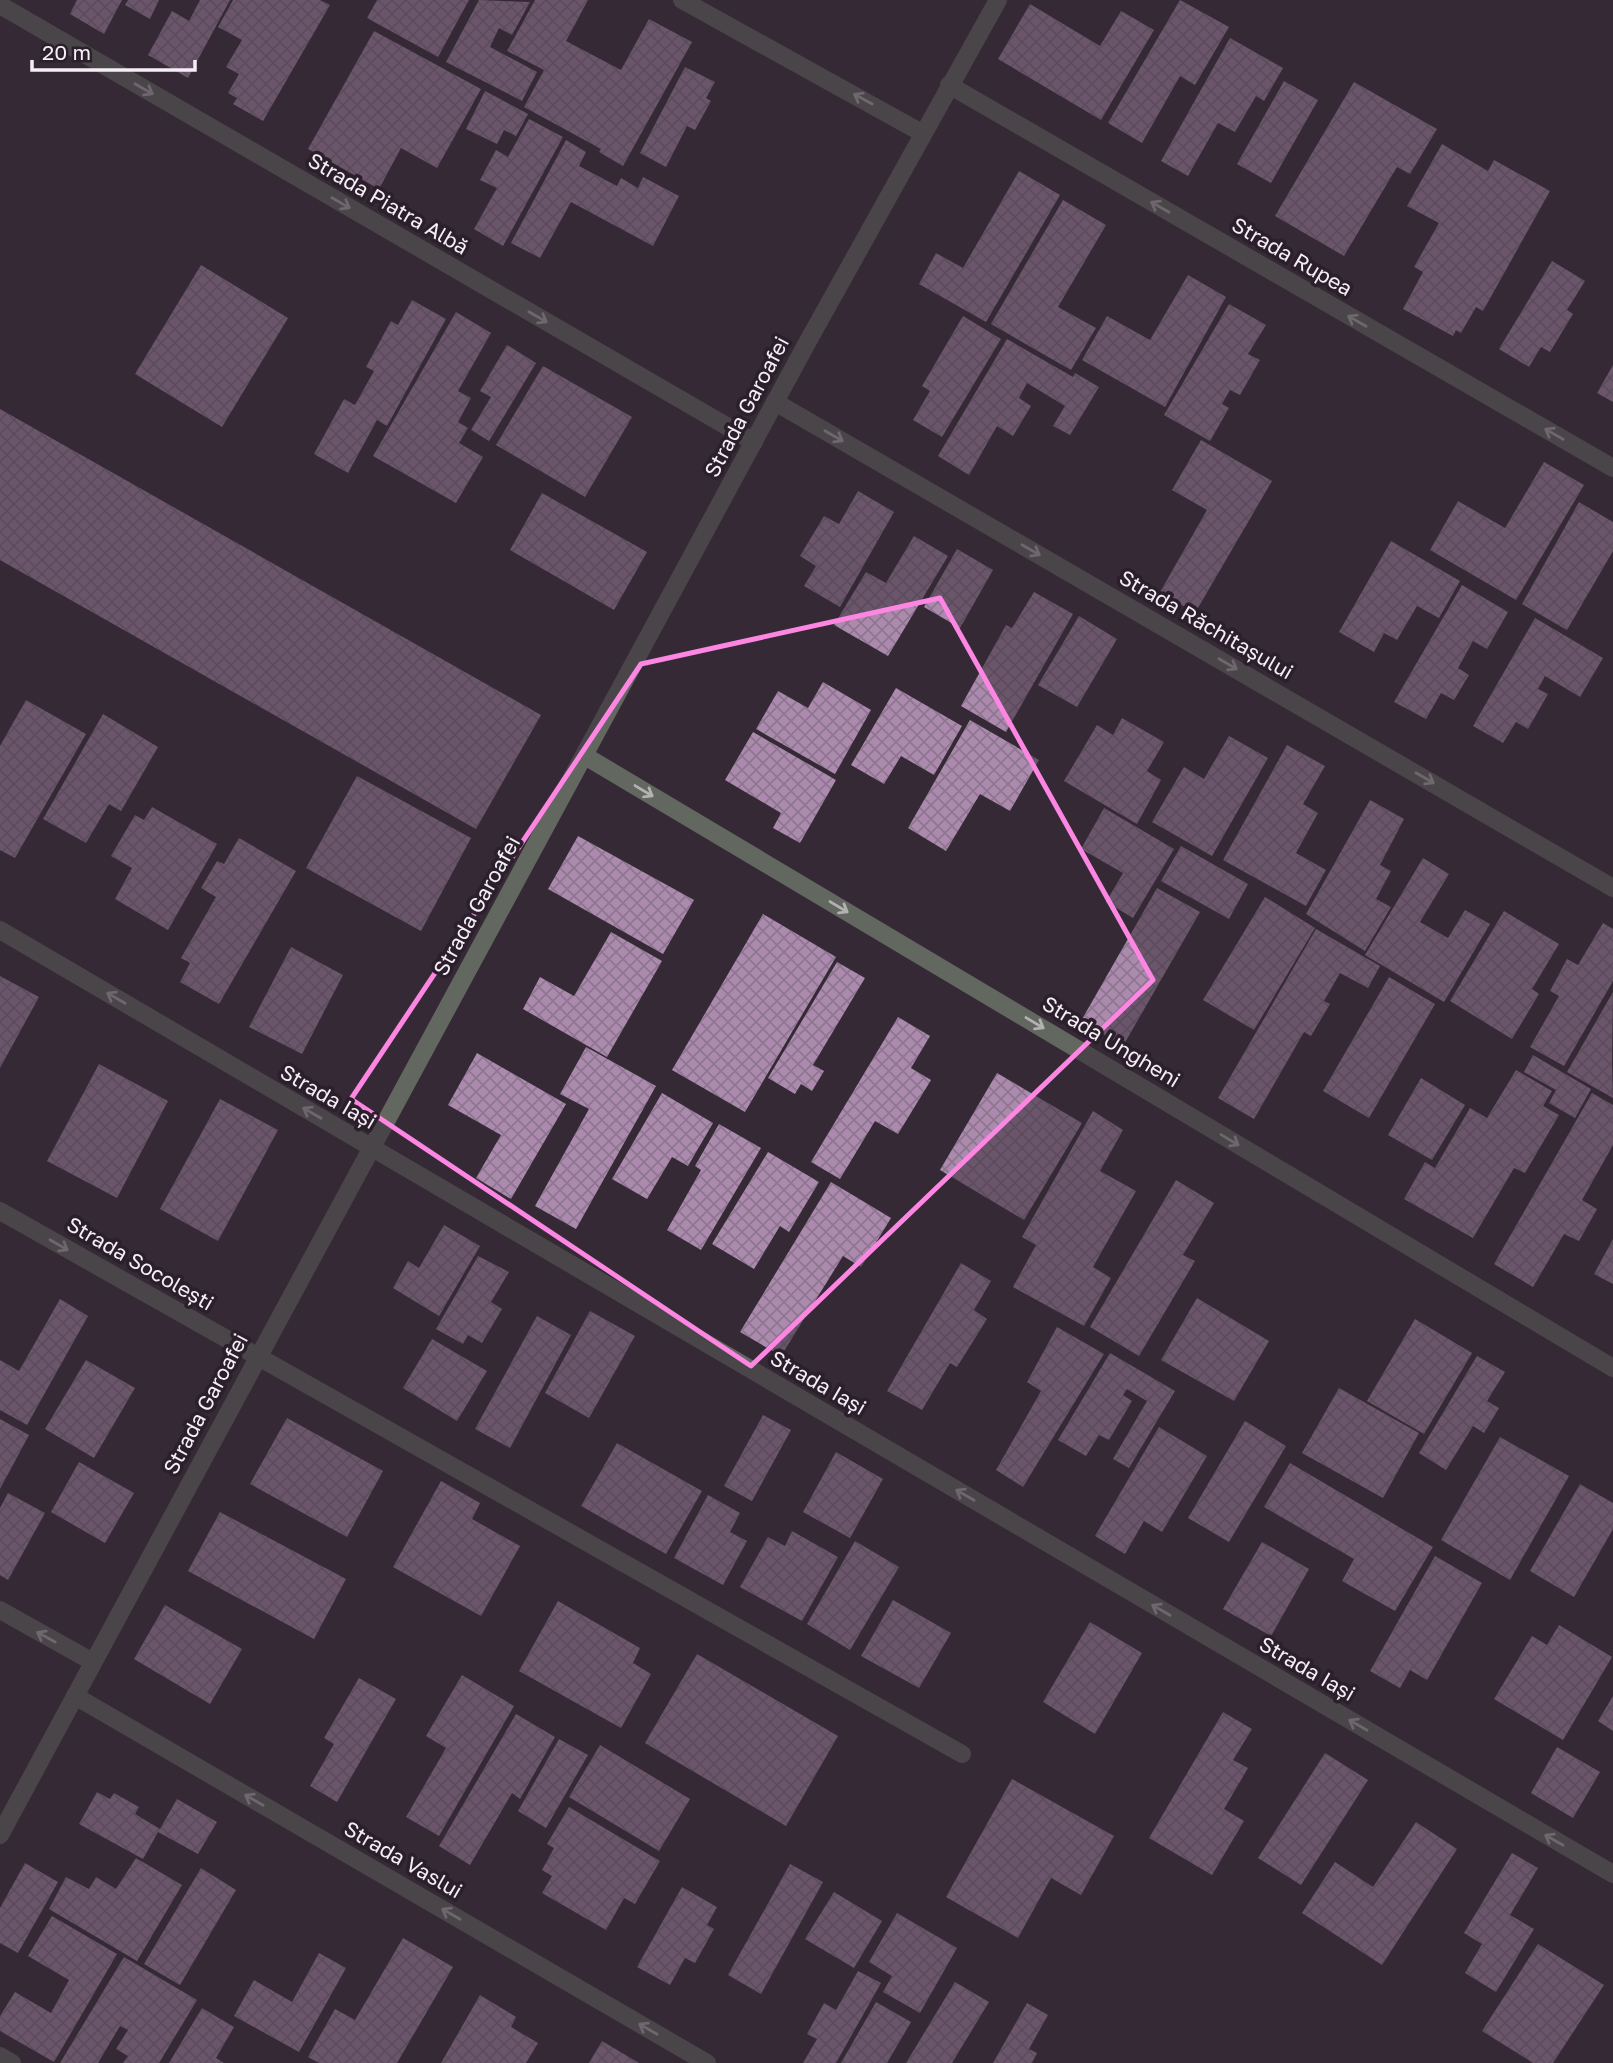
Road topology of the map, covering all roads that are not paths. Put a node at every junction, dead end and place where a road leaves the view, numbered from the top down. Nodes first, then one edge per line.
1 (682, 0) edge
2 (998, 0) edge
3 (0, 5) edge
4 (949, 85) junction
5 (922, 133) junction
6 (775, 402) junction
7 (754, 442) junction
8 (1613, 468) edge
9 (585, 756) junction
10 (1613, 888) edge
11 (0, 930) edge
12 (371, 1148) junction
13 (0, 1211) edge
14 (257, 1357) junction
15 (1613, 1368) edge
16 (0, 1610) edge
17 (93, 1662) junction
18 (75, 1696) junction
19 (962, 1754) dead end
20 (2, 1825) edge
21 (1613, 1874) edge
22 (0, 2056) edge
23 (12, 2063) edge
24 (707, 2063) edge

5 -> 1 street
2 - 4 street, Strada Garoafei
3 -> 7 street, Strada Piatra Albă
4 - 5 street, Strada Garoafei
8 -> 4 street, Strada Rupea
5 - 6 street, Strada Garoafei
6 - 7 street, Strada Garoafei
6 -> 10 street, Strada Răchitașului
7 - 9 street, Strada Garoafei
9 - 12 street, Strada Garoafei
9 -> 15 street, Strada Ungheni
12 -> 11 street, Strada Iași
12 - 14 street, Strada Garoafei
21 -> 12 street, Strada Iași
13 -> 14 street, Strada Socolești
14 - 17 street, Strada Garoafei
14 - 19 street, Strada Socolești
17 -> 16 street
17 - 18 street, Strada Garoafei
18 - 20 street, Strada Garoafei
24 -> 18 street, Strada Vaslui
22 - 23 street

